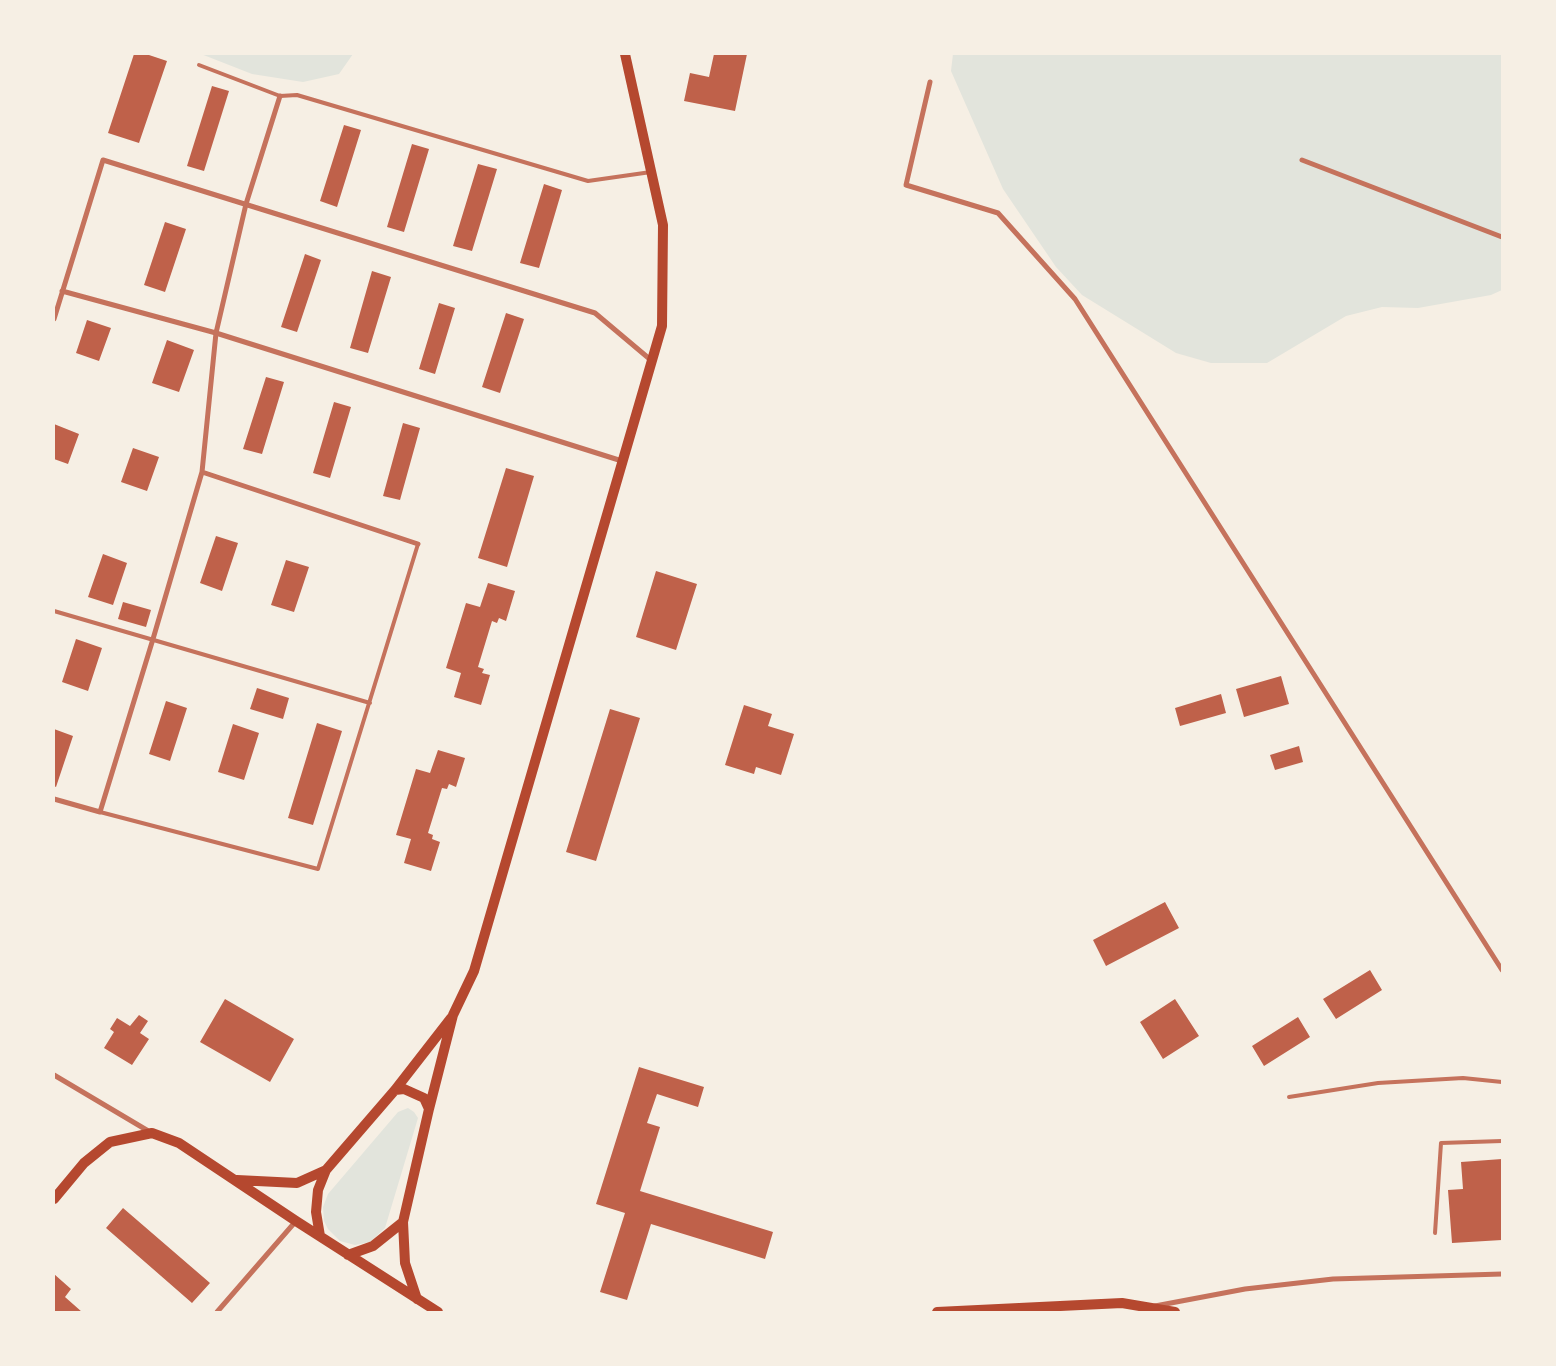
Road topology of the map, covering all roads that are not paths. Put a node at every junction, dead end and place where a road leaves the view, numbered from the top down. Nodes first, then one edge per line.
1 (625, 54) edge
2 (199, 65) dead end
3 (930, 82) dead end
4 (280, 96) junction
5 (1302, 160) dead end
6 (651, 172) junction
7 (246, 204) junction
8 (1502, 237) edge
9 (62, 291) junction
10 (54, 319) edge
11 (216, 333) junction
12 (652, 361) junction
13 (623, 461) junction
14 (202, 472) junction
15 (418, 544) joint
16 (54, 611) edge
17 (153, 639) junction
18 (370, 703) junction
19 (54, 799) edge
20 (100, 812) junction
21 (1502, 970) edge
22 (454, 1015) junction
23 (54, 1075) edge
24 (1502, 1082) edge
25 (395, 1090) junction
26 (1289, 1097) dead end
27 (429, 1109) junction
28 (152, 1133) junction
29 (1502, 1141) edge
30 (326, 1170) junction
31 (236, 1180) junction
32 (54, 1199) edge
33 (296, 1221) junction
34 (402, 1222) junction
35 (1435, 1233) dead end
36 (320, 1236) junction
37 (348, 1255) junction
38 (1502, 1274) edge
39 (418, 1299) junction
40 (1146, 1308) junction
41 (218, 1312) edge
42 (438, 1312) edge
43 (937, 1312) edge
44 (1175, 1312) edge

1 - 6 main road
2 - 4 lane
3 - 21 street
4 - 6 lane
4 - 7 street
5 - 8 street
6 - 12 main road
7 - 9 street
7 - 11 street
7 - 12 street
9 - 10 street
9 - 11 street
11 - 13 street
11 - 14 street
12 - 13 main road
13 - 22 main road
14 - 15 street
14 - 17 street
15 - 18 lane
16 - 17 lane
17 - 18 lane
17 - 20 street
18 - 20 lane
19 - 20 street
22 - 25 main road
22 - 27 main road
23 - 28 street
24 - 26 lane
25 - 27 main road
25 - 30 main road
27 - 34 main road
28 - 31 main road
28 - 32 main road
29 - 35 lane
30 - 31 main road
30 - 36 main road
31 - 33 main road
33 - 36 main road
33 - 41 street
34 - 37 main road
34 - 39 main road
36 - 37 main road
37 - 39 main road
38 - 40 street
39 - 42 main road
40 - 43 main road
40 - 44 main road

